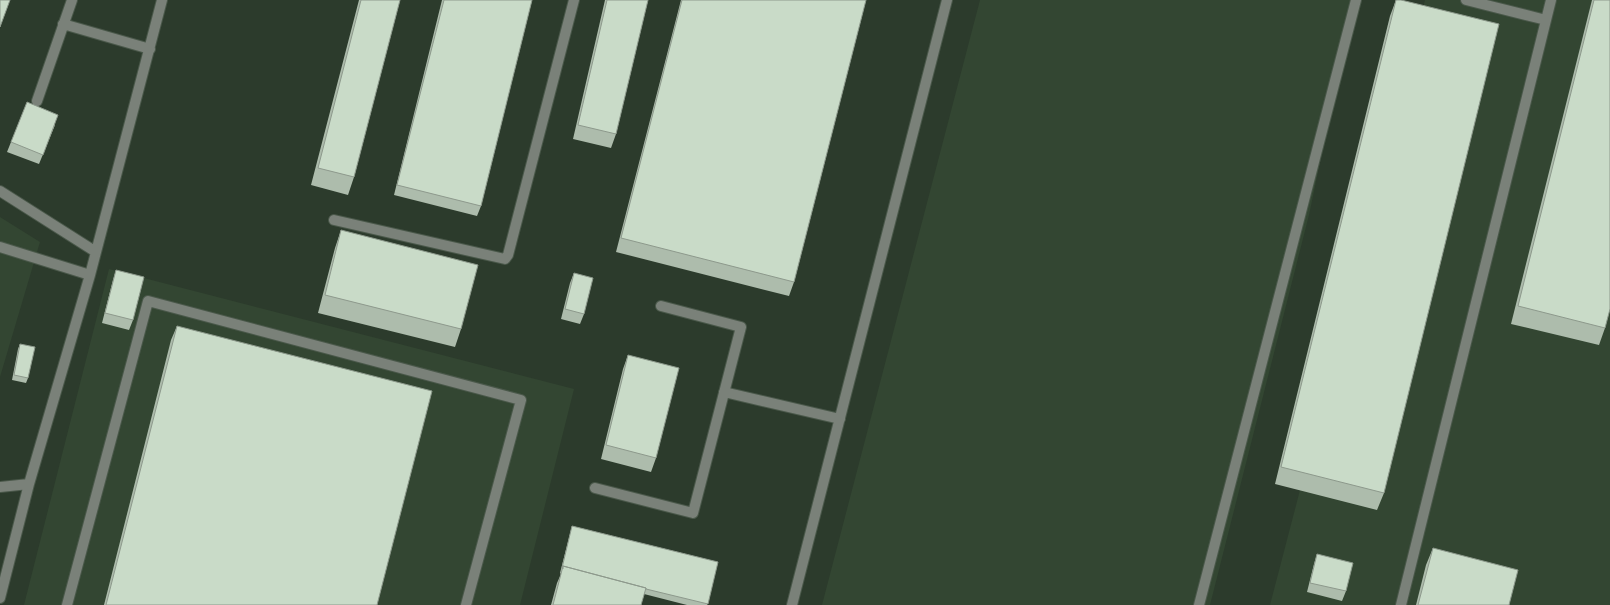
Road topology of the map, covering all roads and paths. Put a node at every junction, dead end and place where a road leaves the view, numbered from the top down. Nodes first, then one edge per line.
1 (72, 0) edge
2 (162, 0) edge
3 (574, 0) edge
4 (947, 0) edge
5 (1356, 0) edge
6 (1466, 0) edge
7 (1551, 0) edge
8 (1546, 20) junction
9 (63, 24) junction
10 (150, 49) junction
11 (37, 101) dead end
12 (0, 191) edge
13 (334, 220) dead end
14 (0, 247) edge
15 (96, 252) junction
16 (90, 275) junction
17 (661, 306) dead end
18 (724, 392) junction
19 (840, 419) junction
20 (29, 484) junction
21 (0, 487) edge
22 (595, 488) dead end
23 (0, 598) edge
24 (67, 605) edge
25 (466, 605) edge
26 (792, 605) edge
27 (1199, 605) edge
28 (1401, 605) edge

1 - 9 lane
2 - 10 lane
3 - 13 lane
4 - 19 lane
5 - 27 lane
6 - 8 lane
7 - 8 lane
8 - 28 lane
9 - 10 lane
9 - 11 lane
10 - 15 lane
12 - 15 lane
14 - 16 lane
15 - 16 lane
16 - 20 lane
17 - 18 lane
18 - 19 lane
18 - 22 lane
19 - 26 lane
20 - 21 lane
20 - 23 lane
24 - 25 lane

